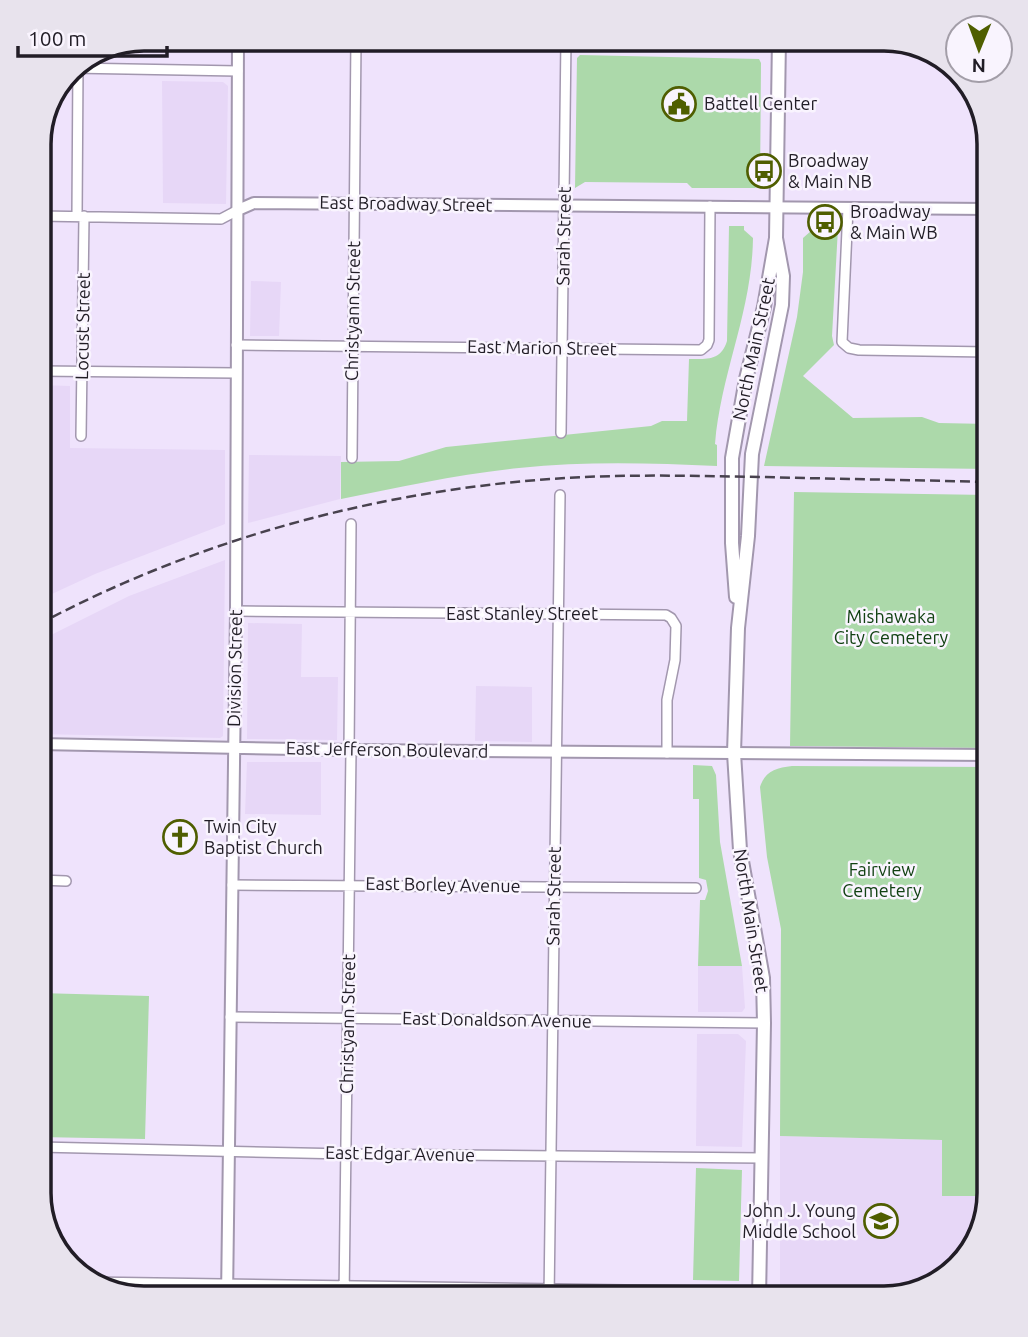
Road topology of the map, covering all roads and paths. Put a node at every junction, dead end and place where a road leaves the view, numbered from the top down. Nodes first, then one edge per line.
1 (238, 51) edge
2 (356, 51) edge
3 (566, 51) edge
4 (779, 51) edge
5 (92, 67) edge
6 (238, 71) junction
7 (76, 80) edge
8 (355, 203) junction
9 (564, 205) junction
10 (710, 206) junction
11 (777, 207) junction
12 (848, 208) junction
13 (977, 209) edge
14 (238, 210) junction
15 (51, 216) edge
16 (81, 216) junction
17 (776, 238) junction
18 (236, 345) junction
19 (353, 346) junction
20 (562, 348) junction
21 (977, 352) edge
22 (51, 371) edge
23 (82, 372) junction
24 (236, 373) junction
25 (561, 433) dead end
26 (81, 436) dead end
27 (352, 458) dead end
28 (561, 495) dead end
29 (351, 524) dead end
30 (236, 611) junction
31 (350, 612) junction
32 (559, 614) junction
33 (738, 628) junction
34 (51, 744) edge
35 (234, 748) junction
36 (350, 750) junction
37 (557, 752) junction
38 (667, 753) junction
39 (734, 753) junction
40 (977, 755) edge
41 (51, 880) edge
42 (66, 881) dead end
43 (350, 884) junction
44 (232, 885) junction
45 (554, 886) junction
46 (696, 888) dead end
47 (230, 1017) junction
48 (348, 1018) junction
49 (552, 1020) junction
50 (764, 1023) junction
51 (51, 1147) edge
52 (228, 1152) junction
53 (346, 1154) junction
54 (551, 1155) junction
55 (761, 1158) junction
56 (118, 1283) edge
57 (227, 1285) junction
58 (286, 1286) edge
59 (345, 1286) edge
60 (549, 1286) edge
61 (759, 1286) edge

1 - 6 street, Division Street
2 - 8 street, Christyann Street
3 - 9 street, Sarah Street
4 - 11 main road, North Main Street
5 - 6 street
6 - 14 street, Division Street
7 - 16 street, Locust Street
8 - 9 street, East Broadway Street
8 - 14 street, East Broadway Street
8 - 19 street, Christyann Street
9 - 10 street, East Broadway Street
9 - 20 street, Sarah Street
10 - 11 street, East Broadway Street
10 - 20 street, East Marion Street
11 - 12 street, East Broadway Street
11 - 17 main road, North Main Street
12 - 13 street, East Broadway Street
12 - 21 street
14 - 16 street, East Broadway Street
14 - 18 street, Division Street
15 - 16 street, East Broadway Street
16 - 23 street, Locust Street
17 - 33 main road, North Main Street
17 - 33 main road, North Main Street
18 - 19 street, East Marion Street
18 - 24 street, Division Street
19 - 20 street, East Marion Street
19 - 27 street, Christyann Street
20 - 25 street, Sarah Street
22 - 23 street
23 - 24 street
23 - 26 street, Locust Street
24 - 30 street, Division Street
28 - 32 street, Sarah Street
29 - 31 street, Christyann Street
30 - 31 street, East Stanley Street
30 - 35 street, Division Street
31 - 32 street, East Stanley Street
31 - 36 street, Christyann Street
32 - 37 street, Sarah Street
32 - 38 street, East Stanley Street
33 - 39 main road, North Main Street
34 - 35 street, East Jefferson Boulevard
35 - 36 street, East Jefferson Boulevard
35 - 44 street, Division Street
36 - 37 street, East Jefferson Boulevard
36 - 43 street, Christyann Street
37 - 38 street, East Jefferson Boulevard
37 - 45 street, Sarah Street
38 - 39 street, East Jefferson Boulevard
39 - 40 street, East Jefferson Boulevard
39 - 50 main road, North Main Street
41 - 42 street
43 - 44 street, East Borley Avenue
43 - 45 street, East Borley Avenue
43 - 48 street, Christyann Street
44 - 47 street, Division Street
45 - 46 street, East Borley Avenue
45 - 49 street, Sarah Street
47 - 48 street, East Donaldson Avenue
47 - 52 street, Division Street
48 - 49 street, East Donaldson Avenue
48 - 53 street, Christyann Street
49 - 50 street, East Donaldson Avenue
49 - 54 street, Sarah Street
50 - 55 main road, North Main Street
51 - 52 street, East Edgar Avenue
52 - 53 street, East Edgar Avenue
52 - 57 street, Division Street
53 - 54 street, East Edgar Avenue
53 - 59 street, Christyann Street
54 - 55 street, East Edgar Avenue
54 - 60 street, Sarah Street
55 - 61 main road, North Main Street
56 - 57 street
57 - 58 street

